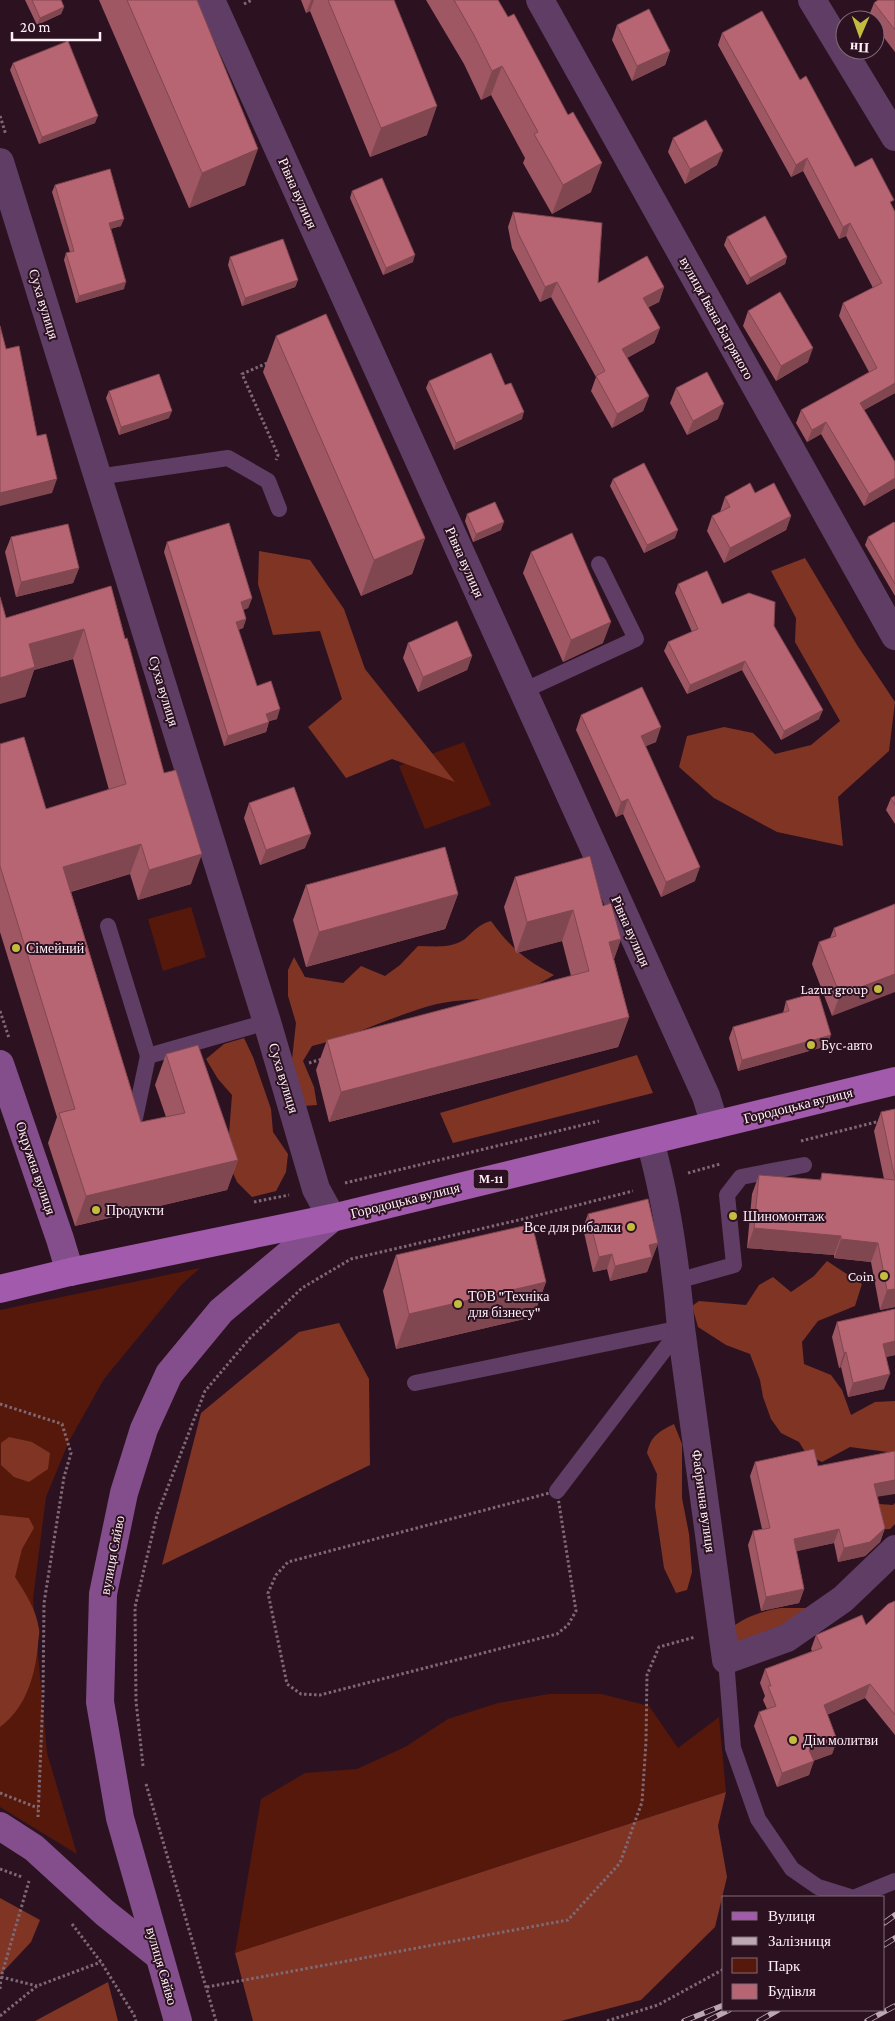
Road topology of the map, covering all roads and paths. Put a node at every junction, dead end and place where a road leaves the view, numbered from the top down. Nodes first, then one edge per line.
1 (211, 0) edge
2 (540, 0) edge
3 (812, 0) edge
4 (895, 137) edge
5 (0, 162) edge
6 (269, 362) dead end
7 (98, 479) junction
8 (268, 481) junction
9 (280, 509) dead end
10 (598, 564) dead end
11 (895, 636) edge
12 (523, 691) junction
13 (108, 926) dead end
14 (267, 1022) junction
15 (148, 1056) junction
16 (322, 1059) dead end
17 (0, 1064) edge
18 (303, 1064) dead end
19 (895, 1081) edge
20 (135, 1118) edge
21 (606, 1119) dead end
22 (715, 1124) junction
23 (650, 1141) junction
24 (804, 1165) dead end
25 (344, 1183) dead end
26 (641, 1189) dead end
27 (332, 1218) junction
28 (70, 1272) junction
29 (677, 1281) junction
30 (0, 1289) edge
31 (681, 1328) junction
32 (415, 1383) dead end
33 (0, 1404) edge
34 (557, 1491) junction
35 (895, 1549) edge
36 (722, 1631) junction
37 (726, 1660) junction
38 (143, 1769) dead end
39 (144, 1779) dead end
40 (0, 1793) edge
41 (38, 1808) junction
42 (0, 1826) edge
43 (38, 1826) dead end
44 (0, 1869) edge
45 (29, 1880) junction
46 (895, 1882) edge
47 (36, 1887) dead end
48 (847, 1896) edge
49 (859, 1896) edge
50 (69, 1920) dead end
51 (159, 1956) junction
52 (101, 1962) junction
53 (722, 1970) edge
54 (1, 1977) edge
55 (37, 1986) junction
56 (207, 1986) junction
57 (0, 1989) edge
58 (176, 2012) edge
59 (0, 2016) edge
60 (136, 2021) edge
61 (216, 2021) edge
62 (606, 2021) edge

1 - 12 street, Рівна вулиця
2 - 11 street, вулиця Івана Багряного
3 - 4 street
5 - 7 street, Суха вулиця
6 - 8 path
7 - 8 lane
7 - 14 street, Суха вулиця
8 - 9 lane
10 - 12 lane
12 - 22 street, Рівна вулиця
13 - 15 lane
14 - 15 lane
14 - 27 street, Суха вулиця
15 - 20 lane
16 - 18 path
17 - 28 main road, Окружна вулиця
19 - 22 main road, Городоцька вулиця / М-11
21 - 25 path
22 - 23 main road, Городоцька вулиця / М-11
23 - 27 main road, Городоцька вулиця / М-11
23 - 29 street, Фабрична вулиця
24 - 29 lane
26 - 38 path
27 - 28 main road, Городоцька вулиця / М-11
27 - 51 main road, вулиця Сяйво
28 - 30 main road, Городоцька вулиця / М-11
29 - 31 street, Фабрична вулиця
31 - 32 lane
31 - 34 lane
31 - 36 street, Фабрична вулиця
33 - 41 path
34 - 34 path
35 - 37 street
36 - 37 street, Фабрична вулиця
36 - 56 path
37 - 48 lane
39 - 56 path
40 - 41 path
41 - 43 path
42 - 51 main road
44 - 45 path
45 - 47 path
45 - 54 path
46 - 49 lane
50 - 52 path
51 - 58 main road, вулиця Сяйво
52 - 55 path
52 - 60 path
53 - 62 path
54 - 55 path
54 - 57 path
55 - 59 path
56 - 61 path

